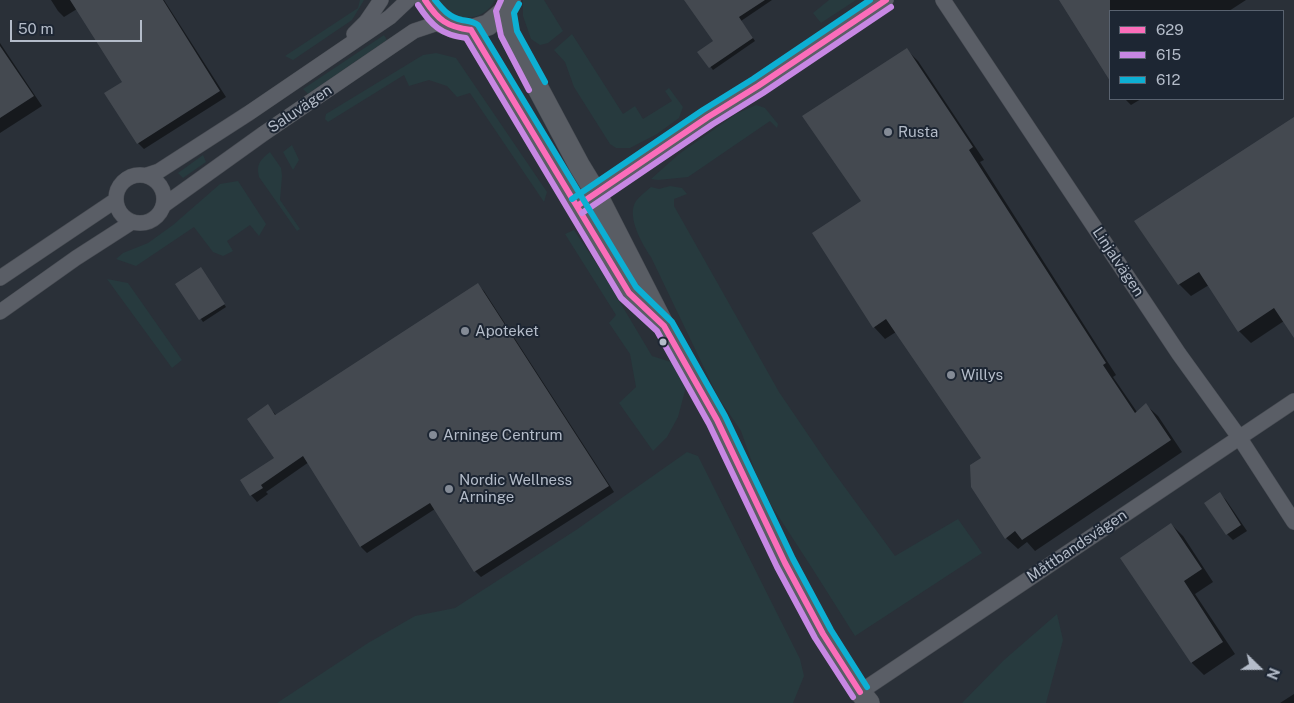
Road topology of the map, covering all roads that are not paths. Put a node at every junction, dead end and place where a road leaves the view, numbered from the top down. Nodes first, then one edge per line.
1 (381, 0) edge
2 (408, 0) edge
3 (424, 0) edge
4 (886, 0) edge
5 (943, 0) edge
6 (508, 6) edge
7 (441, 22) junction
8 (471, 30) junction
9 (331, 57) junction
10 (147, 175) junction
11 (596, 192) junction
12 (116, 200) junction
13 (164, 205) junction
14 (577, 206) junction
15 (132, 222) junction
16 (0, 278) edge
17 (0, 312) edge
18 (664, 326) junction
19 (1294, 401) edge
20 (1239, 437) junction
21 (1294, 522) edge
22 (864, 697) edge

1 - 9 street
2 - 9 street, Saluvägen
3 - 7 street
4 - 11 street
5 - 20 street, Linjalvägen
6 - 8 street
6 - 11 street
7 - 8 street
7 - 13 street, Saluvägen
8 - 14 street
9 - 10 street, Saluvägen
10 - 12 street, Saluvägen
10 - 13 street
11 - 14 street
11 - 18 street
12 - 15 street
12 - 16 street, Saluvägen
13 - 15 street, Saluvägen
14 - 18 street
15 - 17 street, Saluvägen
18 - 22 street
19 - 20 street, Måttbandsvägen
20 - 21 street, Linjalvägen
20 - 22 street, Måttbandsvägen

